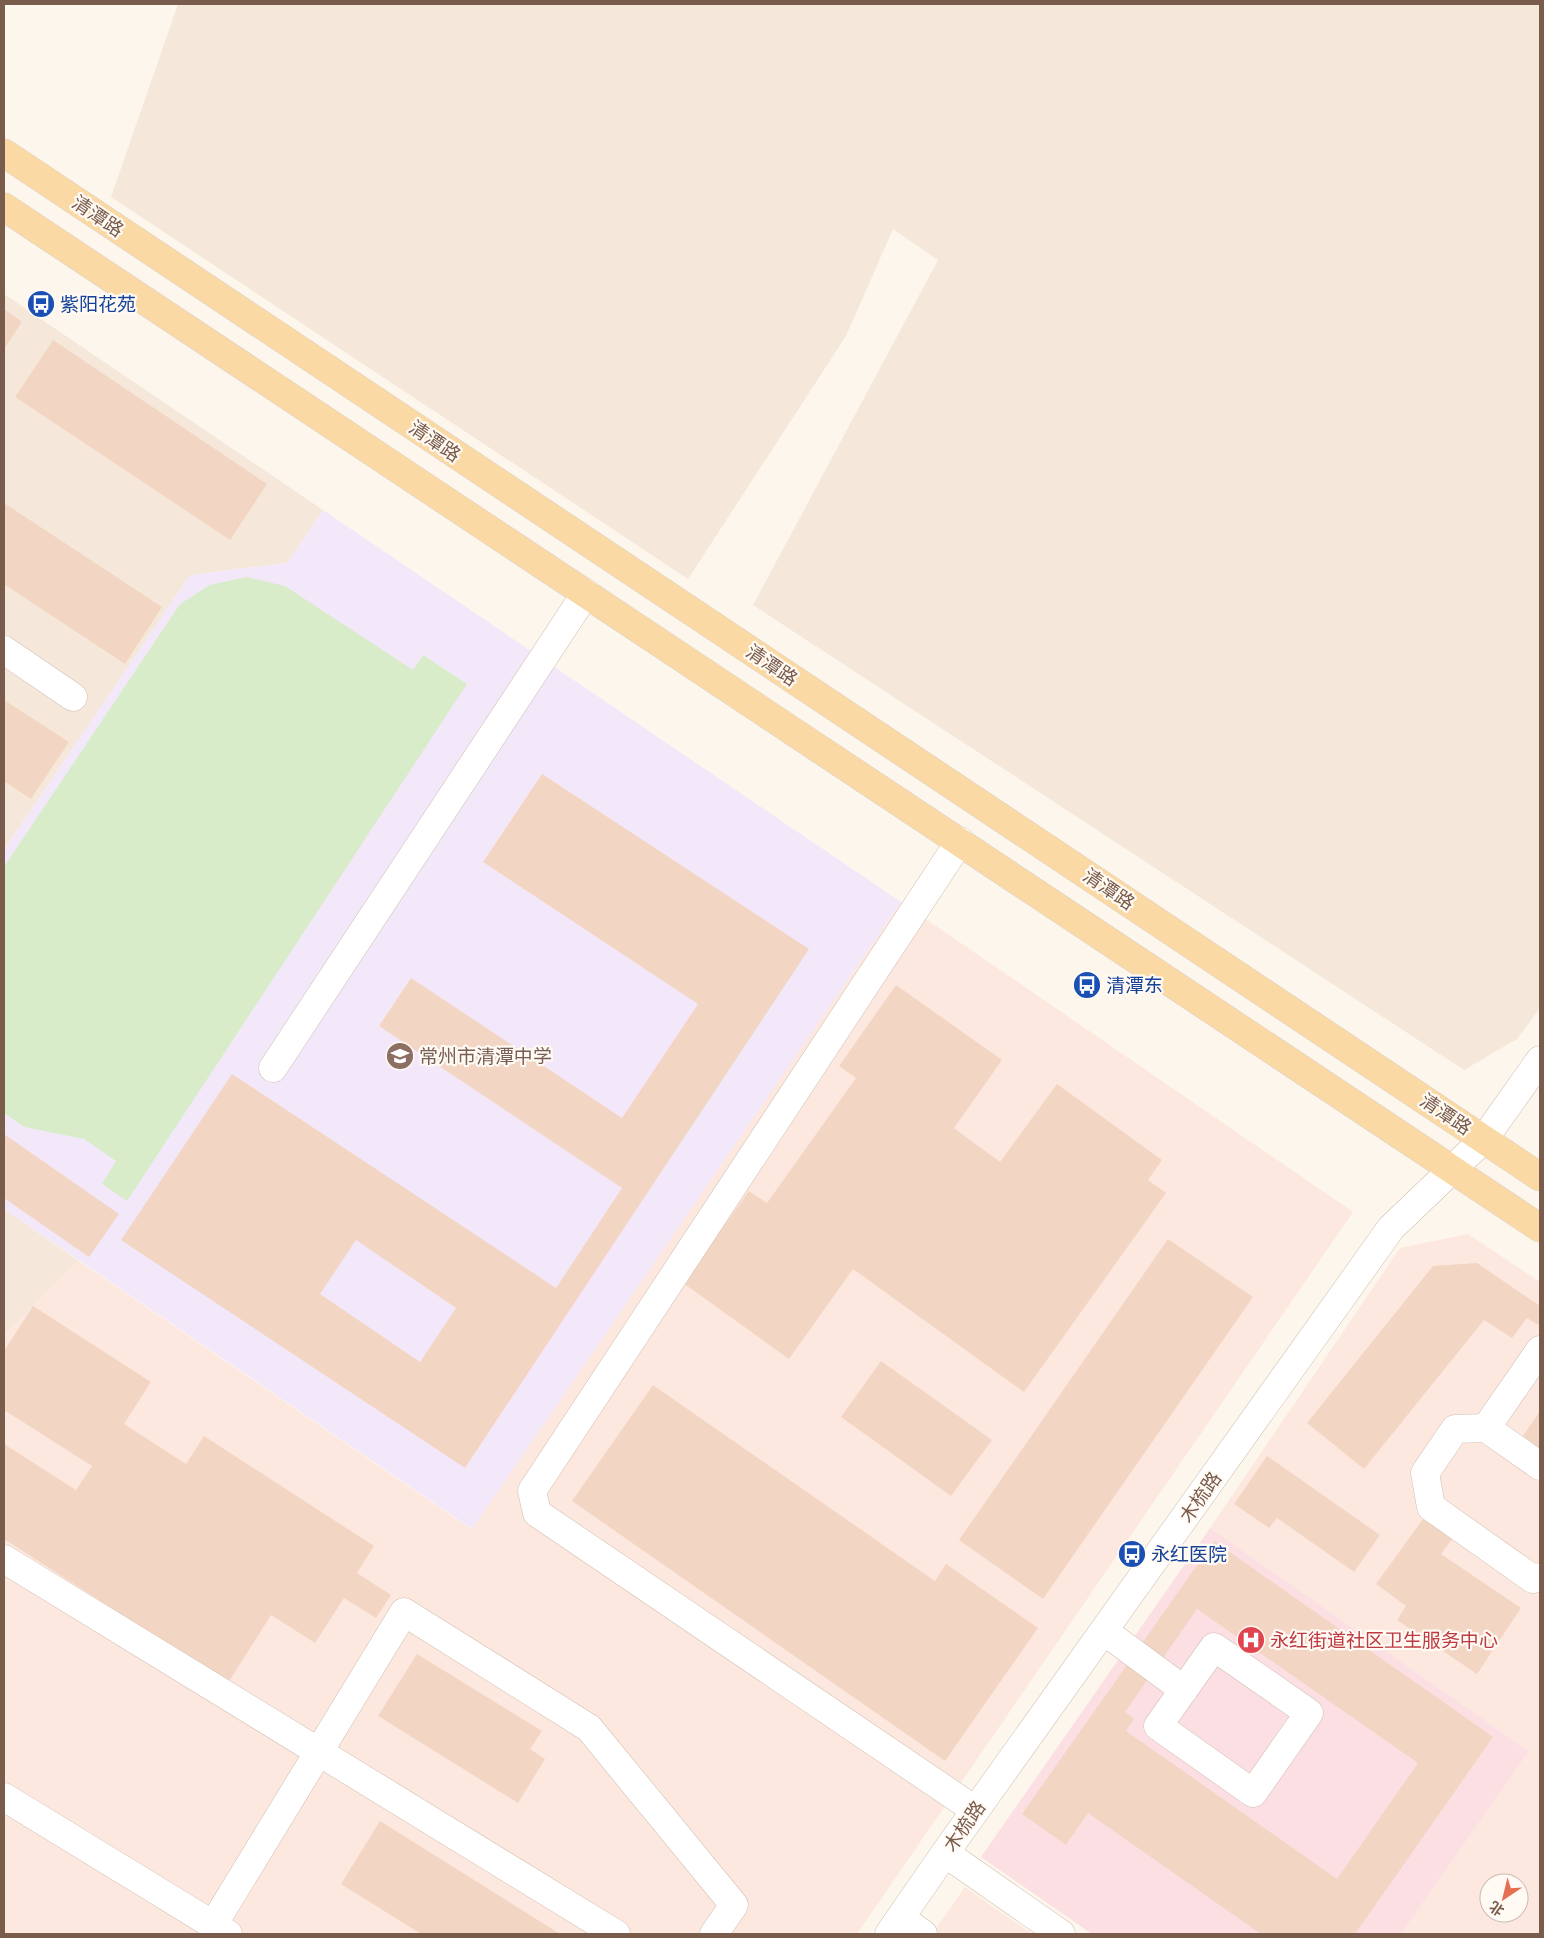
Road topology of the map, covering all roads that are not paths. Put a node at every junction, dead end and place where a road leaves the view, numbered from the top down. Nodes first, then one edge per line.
1 (4, 154) edge
2 (4, 206) edge
3 (586, 593) junction
4 (4, 650) edge
5 (73, 697) dead end
6 (960, 841) junction
7 (1540, 1060) edge
8 (273, 1068) dead end
9 (1484, 1139) junction
10 (1454, 1169) junction
11 (1540, 1177) edge
12 (1540, 1228) edge
13 (1540, 1350) edge
14 (1486, 1428) junction
15 (1540, 1466) edge
16 (4, 1559) edge
17 (1540, 1577) edge
18 (1104, 1631) junction
19 (1184, 1690) junction
20 (318, 1752) junction
21 (4, 1797) edge
22 (975, 1810) junction
23 (945, 1853) junction
24 (895, 1926) edge
25 (220, 1930) edge
26 (616, 1934) edge
27 (714, 1934) edge
28 (923, 1934) edge
29 (1061, 1934) edge

1 - 9 main road, 清潭路
2 - 3 main road
3 - 6 main road
3 - 8 street
4 - 5 street
6 - 10 main road
6 - 22 street
7 - 9 street, 木梳路
9 - 10 street, 木梳路
9 - 11 main road, 清潭路
10 - 12 main road
10 - 18 street, 木梳路
13 - 14 street
14 - 15 street
14 - 17 street
16 - 20 street
18 - 19 street
18 - 22 street, 木梳路
19 - 19 street
20 - 25 street
20 - 26 street
20 - 27 street
21 - 25 street
22 - 23 street, 木梳路
23 - 24 street, 木梳路
23 - 29 street
24 - 28 street

